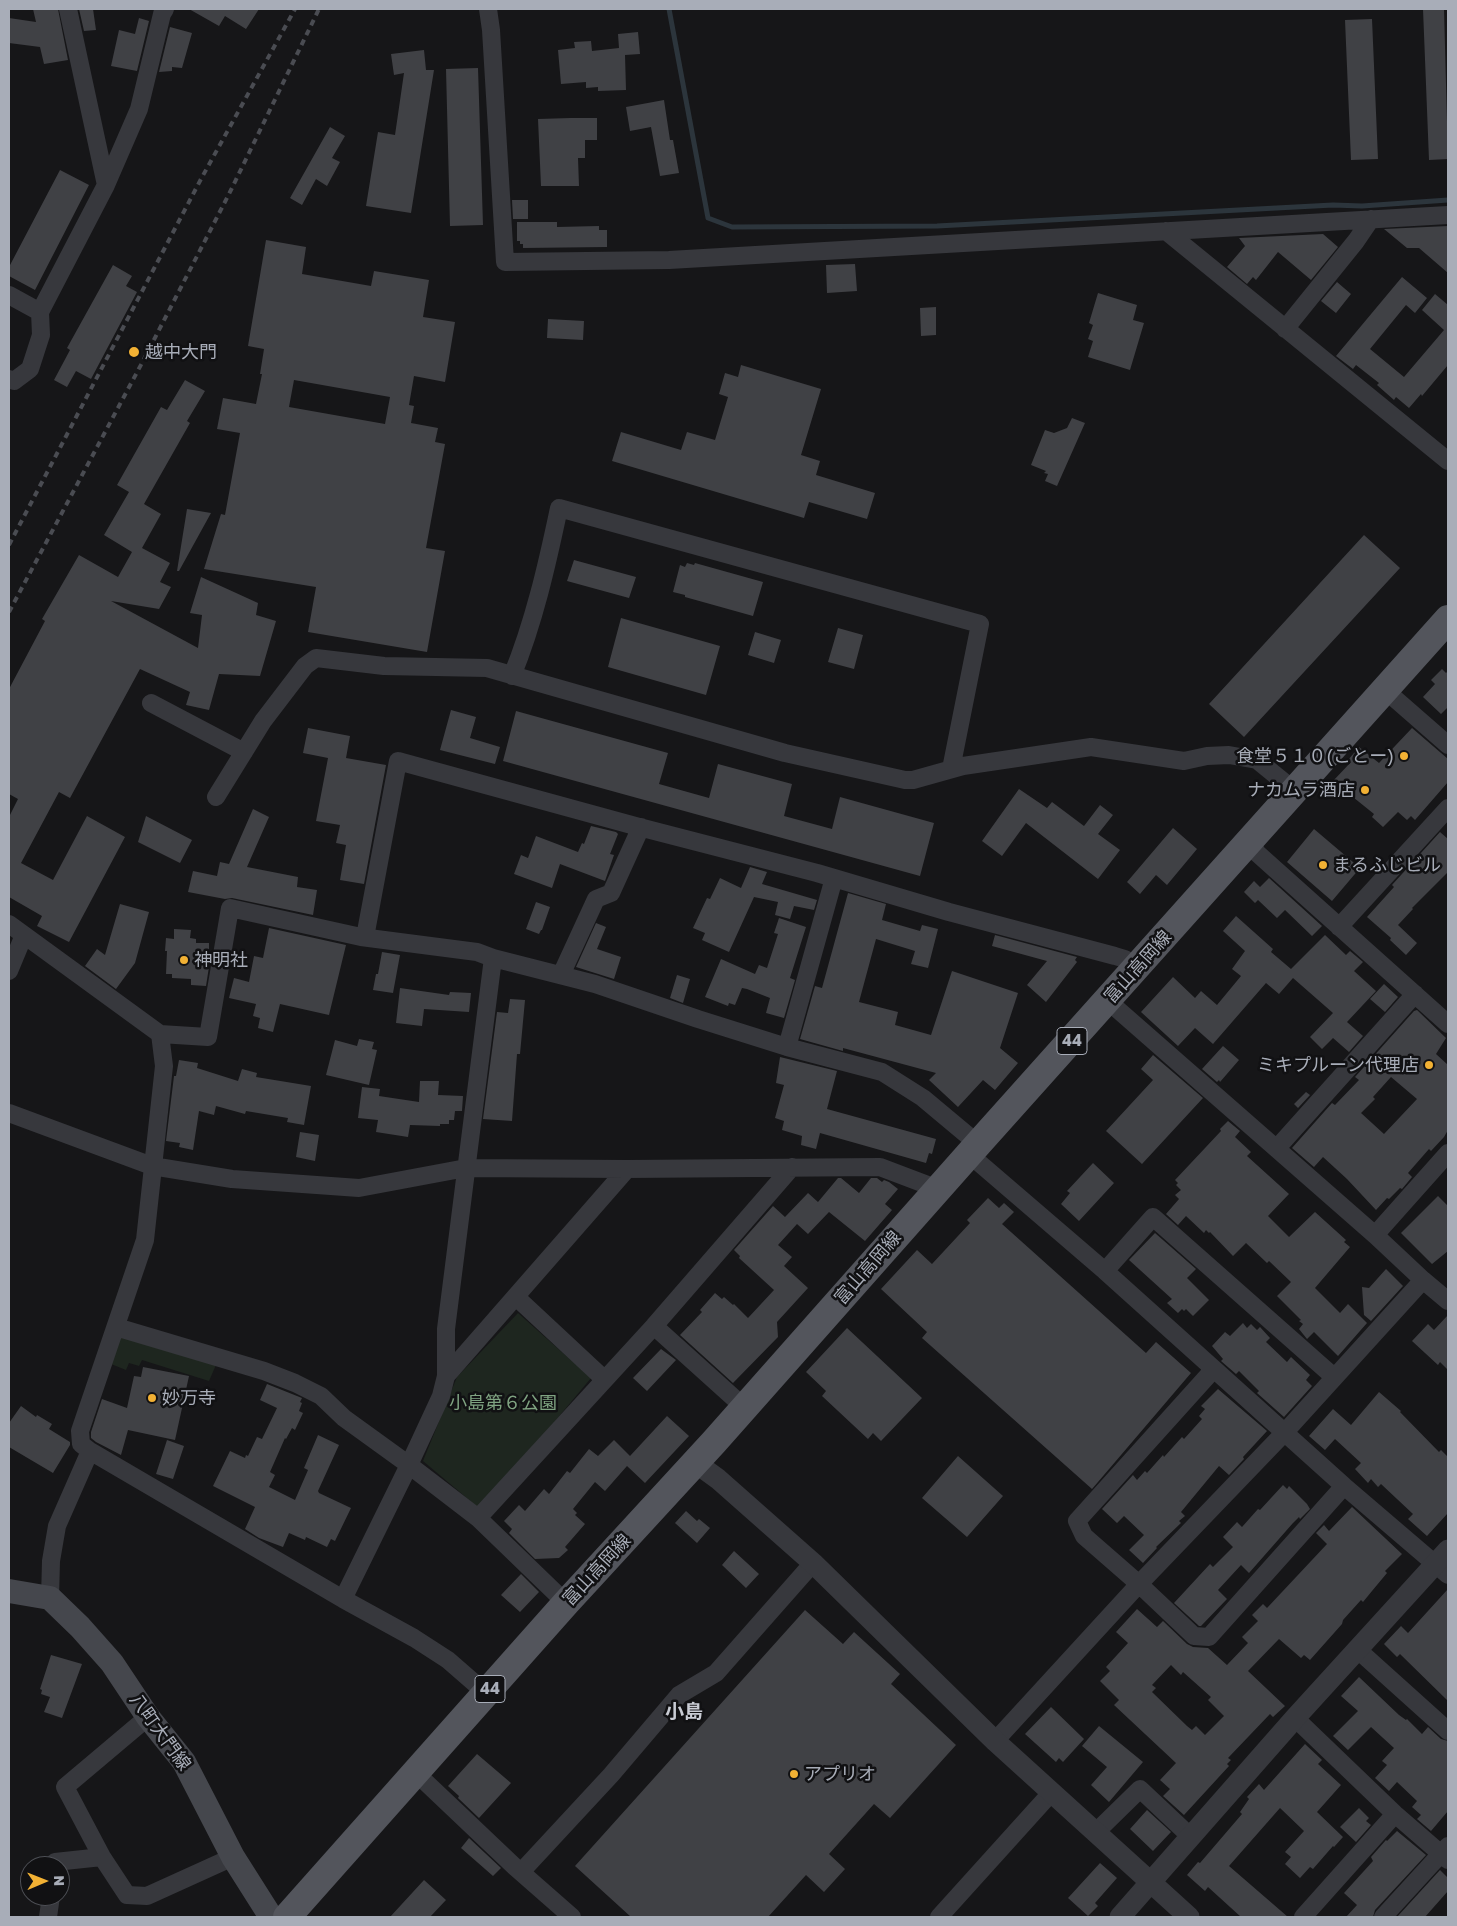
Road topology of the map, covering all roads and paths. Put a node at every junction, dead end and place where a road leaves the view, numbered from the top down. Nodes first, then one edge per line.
1 (68, 9) edge
2 (165, 9) edge
3 (488, 9) edge
4 (106, 185) junction
5 (1448, 215) edge
6 (1371, 219) junction
7 (1166, 231) junction
8 (9, 295) edge
9 (40, 312) junction
10 (1285, 329) junction
11 (9, 379) edge
12 (1448, 461) edge
13 (1448, 619) edge
14 (512, 676) junction
15 (1385, 690) junction
16 (151, 703) dead end
17 (1448, 746) edge
18 (244, 752) junction
19 (951, 769) junction
20 (1295, 791) junction
21 (216, 797) dead end
22 (1448, 808) edge
23 (640, 827) junction
24 (1251, 841) junction
25 (834, 878) junction
26 (9, 924) edge
27 (1339, 927) junction
28 (24, 935) junction
29 (365, 937) junction
30 (493, 958) junction
31 (1135, 970) junction
32 (9, 971) edge
33 (561, 975) junction
34 (1415, 994) junction
35 (1108, 1001) junction
36 (1448, 1024) edge
37 (160, 1034) junction
38 (787, 1046) junction
39 (9, 1114) edge
40 (1277, 1148) junction
41 (974, 1149) junction
42 (1448, 1153) edge
43 (152, 1166) junction
44 (792, 1167) junction
45 (466, 1168) junction
46 (627, 1169) junction
47 (938, 1189) junction
48 (1376, 1236) junction
49 (1105, 1271) junction
50 (1422, 1280) junction
51 (516, 1296) junction
52 (1448, 1301) edge
53 (654, 1326) junction
54 (116, 1327) junction
55 (1213, 1370) junction
56 (446, 1376) junction
57 (1334, 1377) junction
58 (604, 1379) junction
59 (745, 1408) junction
60 (1285, 1432) junction
61 (90, 1451) junction
62 (696, 1463) junction
63 (409, 1465) junction
64 (1344, 1486) junction
65 (478, 1518) junction
66 (813, 1563) junction
67 (1444, 1563) edge
68 (1139, 1584) junction
69 (9, 1591) edge
70 (50, 1598) junction
71 (343, 1599) junction
72 (566, 1603) junction
73 (1358, 1650) junction
74 (486, 1694) junction
75 (148, 1716) junction
76 (1295, 1718) junction
77 (1448, 1731) edge
78 (995, 1741) junction
79 (416, 1773) junction
80 (1051, 1793) junction
81 (1395, 1814) junction
82 (1095, 1833) junction
83 (1191, 1837) junction
84 (1446, 1853) edge
85 (102, 1857) junction
86 (234, 1858) junction
87 (70, 1860) edge
88 (518, 1870) junction
89 (1150, 1883) junction
90 (271, 1917) edge
91 (287, 1917) edge
92 (572, 1917) edge
93 (940, 1917) edge
94 (1120, 1917) edge
95 (1189, 1917) edge
96 (1303, 1917) edge
97 (1383, 1917) edge

1 - 4 street
2 - 4 street
3 - 7 street
4 - 9 street
5 - 6 street
6 - 7 street
6 - 10 street
7 - 10 street
8 - 9 street
9 - 11 street
10 - 12 street
13 - 15 main road, 富山高岡線 / 44
14 - 18 street
14 - 19 street
14 - 19 street
15 - 17 street
15 - 20 main road, 富山高岡線 / 44
16 - 18 street
18 - 21 street
19 - 20 street
20 - 24 main road, 富山高岡線 / 44
22 - 27 street
23 - 25 street
23 - 29 street
23 - 33 street
24 - 27 street
24 - 31 main road, 富山高岡線 / 44
25 - 31 street
25 - 38 street
26 - 28 street
27 - 34 street
28 - 32 street
28 - 37 street
29 - 30 street
29 - 37 street
30 - 33 street
30 - 45 street
31 - 35 main road, 富山高岡線 / 44
33 - 38 street
34 - 36 street
34 - 40 street
35 - 40 street
35 - 41 main road, 富山高岡線 / 44
37 - 43 street
38 - 41 street
39 - 43 street
40 - 48 street
41 - 47 main road, 富山高岡線 / 44
41 - 49 street
42 - 48 street
43 - 45 street
43 - 54 street
44 - 46 street
44 - 47 street
44 - 53 street
45 - 46 street
45 - 56 street
46 - 51 street
47 - 59 main road, 富山高岡線 / 44
48 - 50 street
49 - 55 street
49 - 57 street
50 - 52 street
50 - 57 street
51 - 56 street
51 - 58 street
53 - 58 street
53 - 59 street
54 - 61 street
54 - 63 street
55 - 60 street
55 - 68 street
56 - 63 street
57 - 60 street
58 - 65 street
59 - 62 main road, 富山高岡線 / 44
60 - 64 street
60 - 68 street
61 - 70 street
61 - 71 street
62 - 66 street
62 - 72 main road, 富山高岡線 / 44
63 - 65 street
63 - 71 street
64 - 67 street
64 - 68 street
65 - 72 street
66 - 78 street
66 - 88 street
67 - 73 street
68 - 78 street
69 - 70 main road
70 - 75 main road, 八町大門線
71 - 74 street
72 - 74 main road, 富山高岡線 / 44
73 - 76 street
73 - 77 street
74 - 79 main road, 富山高岡線 / 44
75 - 85 street
75 - 86 main road, 八町大門線
76 - 81 street
76 - 83 street
78 - 80 street
79 - 88 street
79 - 91 main road, 富山高岡線 / 44
80 - 82 street
80 - 93 street
81 - 84 street
81 - 96 street
82 - 83 street
82 - 89 street
83 - 89 street
84 - 97 street
85 - 86 street
85 - 87 street
86 - 90 main road, 八町大門線
88 - 92 street
89 - 94 street
89 - 95 street

